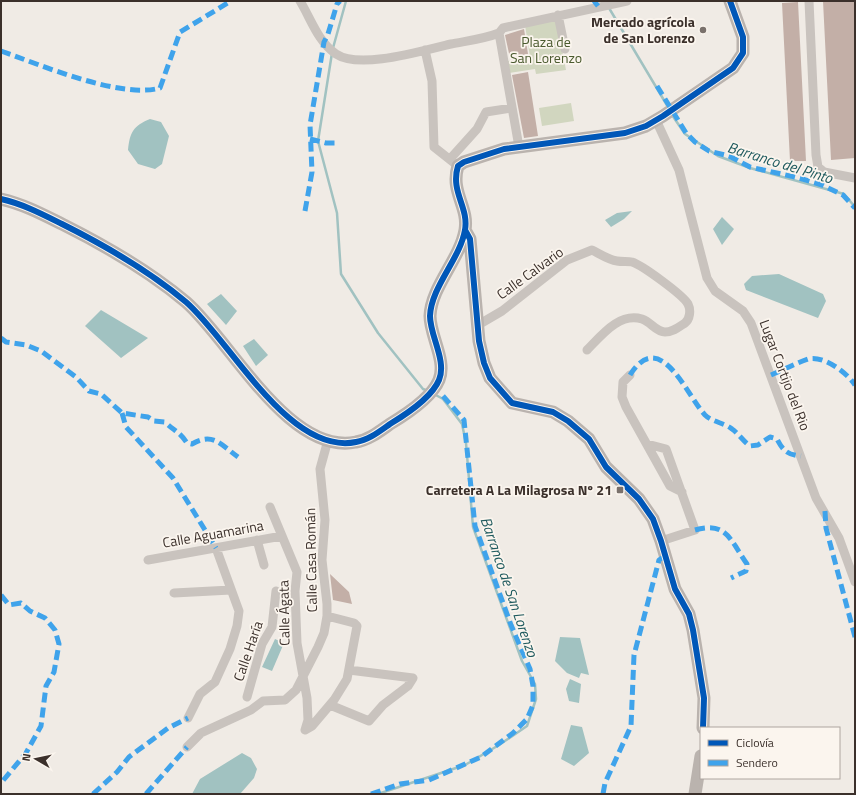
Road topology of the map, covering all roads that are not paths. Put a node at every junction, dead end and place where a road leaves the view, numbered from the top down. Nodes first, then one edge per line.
1 (300, 1) edge
2 (627, 1) edge
3 (730, 1) edge
4 (809, 1) edge
5 (558, 15) junction
6 (498, 33) junction
7 (565, 49) dead end
8 (425, 50) junction
9 (512, 108) junction
10 (656, 120) junction
11 (519, 147) junction
12 (454, 163) junction
13 (855, 178) edge
14 (1, 199) edge
15 (465, 230) junction
16 (478, 325) junction
17 (587, 350) dead end
18 (630, 375) dead end
19 (328, 440) junction
20 (647, 444) junction
21 (682, 492) junction
22 (270, 507) dead end
23 (282, 536) junction
24 (257, 540) junction
25 (661, 541) junction
26 (216, 548) junction
27 (148, 560) dead end
28 (264, 565) dead end
29 (855, 582) edge
30 (231, 590) junction
31 (276, 591) dead end
32 (174, 593) dead end
33 (327, 616) junction
34 (349, 670) junction
35 (303, 676) junction
36 (247, 697) dead end
37 (330, 706) junction
38 (188, 718) dead end
39 (703, 727) edge
40 (187, 747) dead end
41 (700, 762) edge
42 (695, 794) edge

1 - 8 street
2 - 5 street
3 - 10 street
4 - 13 street
5 - 6 street
5 - 7 street
6 - 8 street
6 - 9 street
8 - 12 street
9 - 11 street
9 - 12 street
10 - 11 street
10 - 29 street, Lugar Cortijo del Rio
11 - 12 street
12 - 15 street
14 - 19 street
15 - 16 street
15 - 19 street
16 - 17 street, Calle Calvario
16 - 25 street
18 - 20 street
19 - 33 street, Calle Casa Román
20 - 21 street
20 - 21 street
21 - 25 street
22 - 23 street, Calle Ágata
23 - 24 street, Calle Aguamarina
23 - 35 street, Calle Ágata
24 - 26 street, Calle Aguamarina
24 - 28 street
25 - 39 street
26 - 27 street, Calle Aguamarina
26 - 30 street
30 - 32 street
30 - 38 street
31 - 36 street, Calle Haría
33 - 34 street
33 - 35 street, Calle Casa Román
34 - 37 street
34 - 37 street
35 - 37 street
35 - 40 street, Calle Casa Román
41 - 42 street

